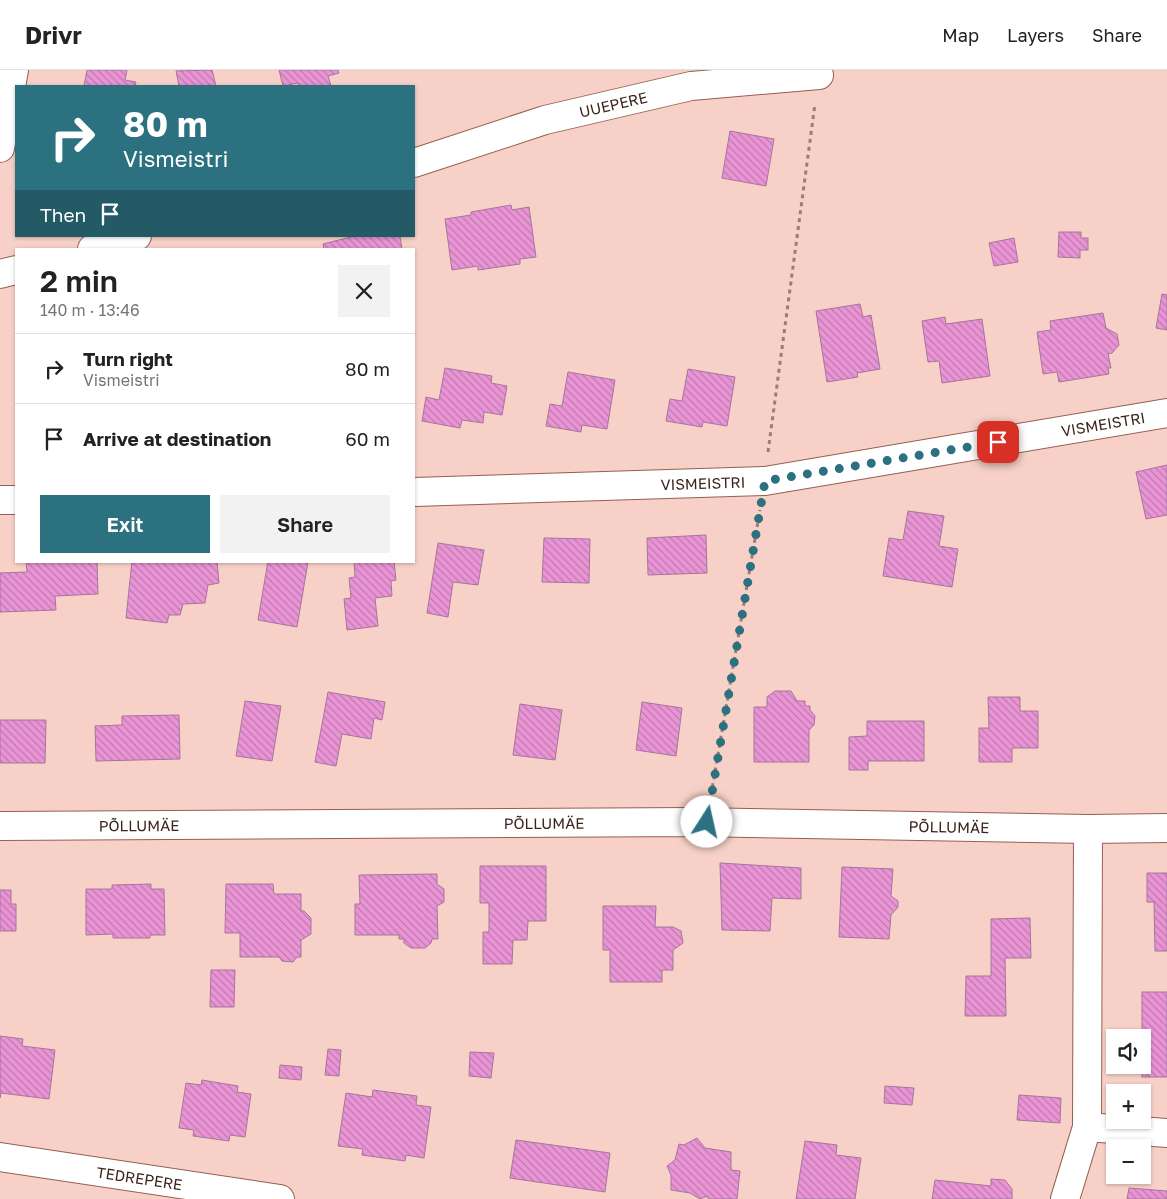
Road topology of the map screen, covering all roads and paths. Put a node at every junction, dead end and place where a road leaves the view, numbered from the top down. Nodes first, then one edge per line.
1 (14, 70) edge
2 (819, 75) joint
3 (0, 148) edge
4 (415, 163) edge
5 (134, 237) edge
6 (95, 248) edge
7 (15, 270) edge
8 (0, 274) edge
9 (1167, 413) edge
10 (765, 481) junction
11 (415, 492) edge
12 (0, 500) edge
13 (15, 500) edge
14 (707, 822) junction
15 (0, 826) edge
16 (1167, 828) edge
17 (1088, 829) junction
18 (1087, 1127) junction
19 (1167, 1133) edge
20 (0, 1157) edge
21 (280, 1199) edge
22 (1065, 1199) edge

1 - 3 street
2 - 4 street, UUEPERE
2 - 10 path
5 - 6 street
7 - 8 street
9 - 10 street, VISMEISTRI
10 - 11 street, VISMEISTRI
10 - 14 path
12 - 13 street
14 - 15 street, PÕLLUMÄE
14 - 17 street, PÕLLUMÄE
16 - 17 street, PÕLLUMÄE
17 - 18 street
18 - 19 street
18 - 22 street
20 - 21 street, TEDREPERE

